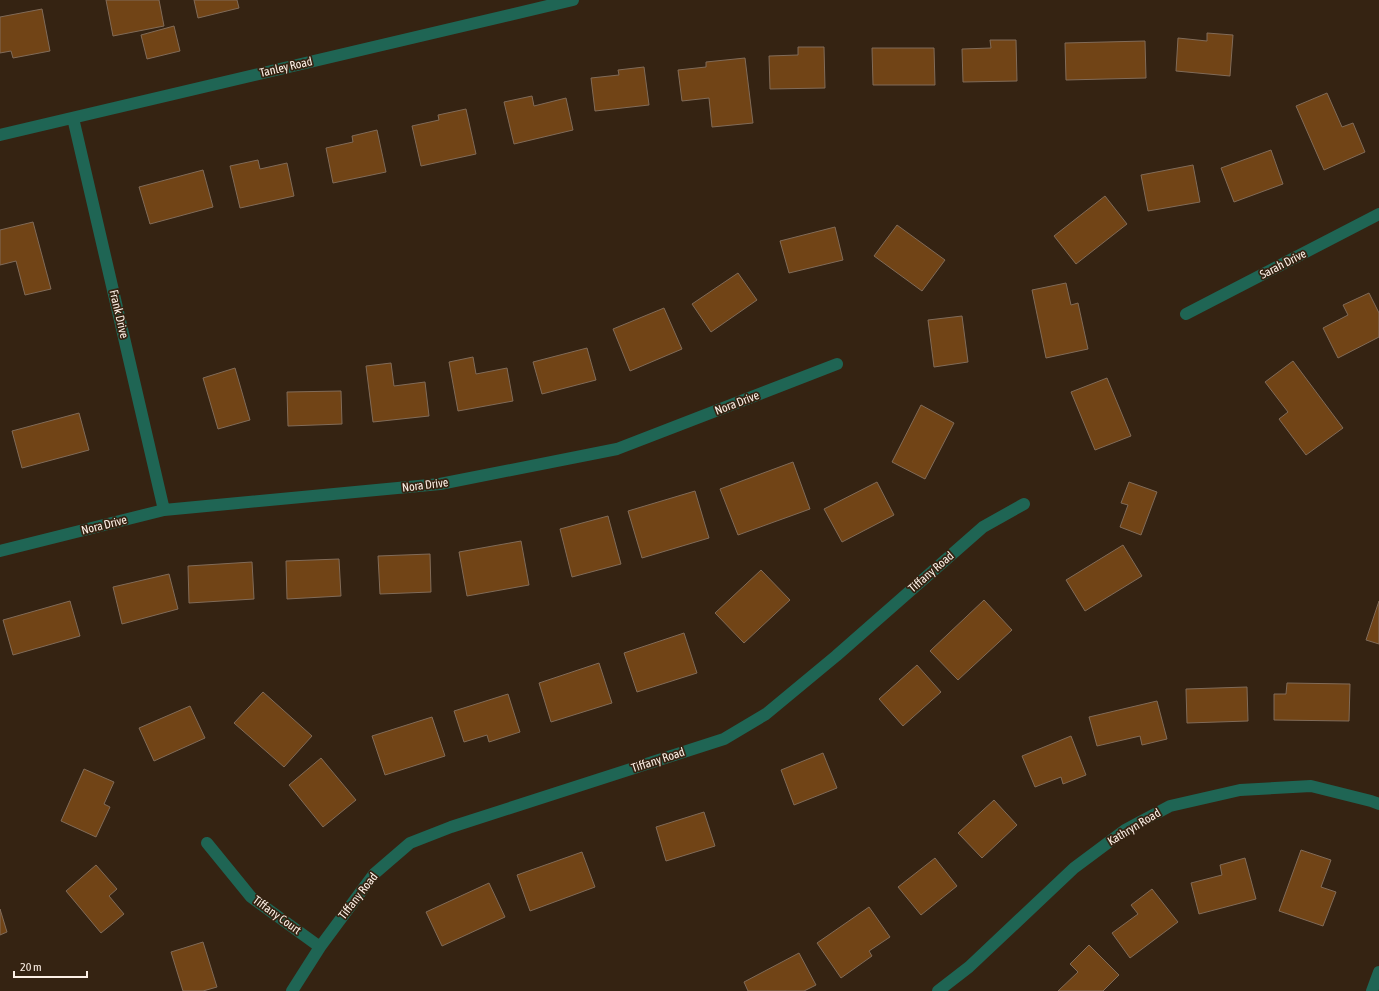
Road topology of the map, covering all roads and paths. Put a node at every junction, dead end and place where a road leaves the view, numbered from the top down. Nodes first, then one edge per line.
1 (572, 0) edge
2 (73, 118) junction
3 (0, 135) edge
4 (1379, 214) edge
5 (1186, 314) dead end
6 (837, 364) dead end
7 (1024, 504) dead end
8 (164, 510) junction
9 (0, 551) edge
10 (1379, 804) edge
11 (207, 844) dead end
12 (320, 947) junction
13 (1379, 972) edge
14 (292, 991) edge
15 (938, 991) edge
16 (1372, 991) edge

1 - 2 street, Tanley Road
2 - 3 street, Tanley Road
2 - 8 street, Frank Drive
4 - 5 street, Sarah Drive
6 - 8 street, Nora Drive
7 - 12 street, Tiffany Road
8 - 9 street, Nora Drive
10 - 15 street, Kathryn Road
11 - 12 street, Tiffany Court
12 - 14 street, Tiffany Road
13 - 16 street

